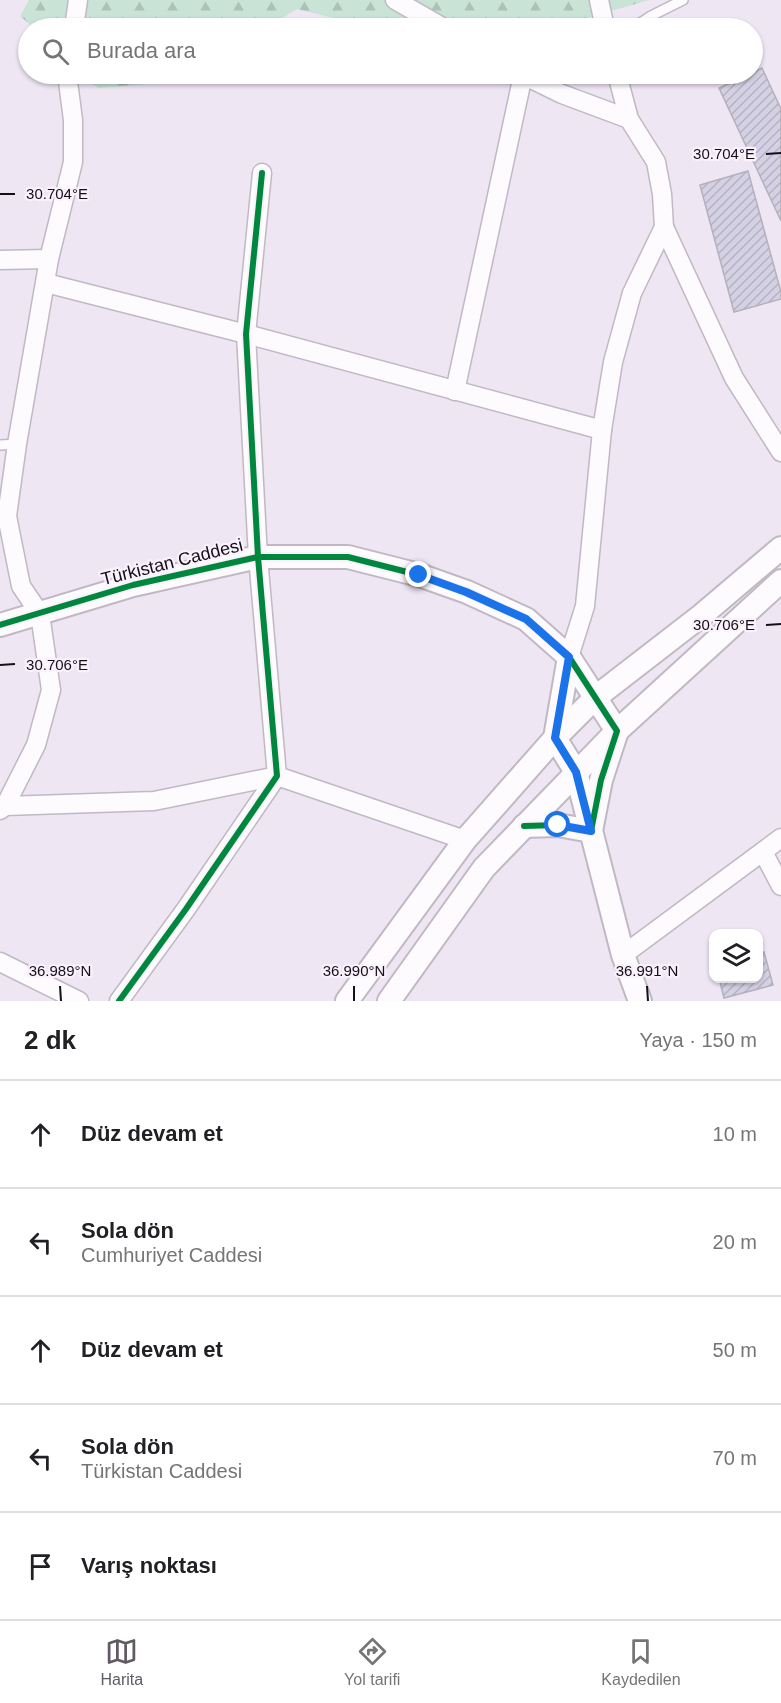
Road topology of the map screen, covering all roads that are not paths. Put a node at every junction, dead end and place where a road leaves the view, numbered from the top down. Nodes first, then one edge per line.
1 (78, 0) edge
2 (395, 0) edge
3 (599, 0) edge
4 (683, 0) edge
5 (75, 18) edge
6 (426, 18) edge
7 (603, 18) edge
8 (648, 18) edge
9 (68, 84) edge
10 (520, 84) edge
11 (542, 84) edge
12 (620, 84) edge
13 (629, 118) junction
14 (262, 173) dead end
15 (664, 227) junction
16 (49, 259) junction
17 (0, 261) edge
18 (46, 283) junction
19 (246, 334) junction
20 (455, 391) junction
21 (602, 430) junction
22 (9, 444) edge
23 (781, 452) edge
24 (781, 548) edge
25 (258, 557) junction
26 (781, 581) edge
27 (40, 614) junction
28 (0, 625) edge
29 (569, 657) junction
30 (596, 697) junction
31 (617, 731) junction
32 (555, 738) junction
33 (576, 772) junction
34 (277, 776) junction
35 (2, 808) edge
36 (524, 826) junction
37 (591, 831) junction
38 (781, 838) edge
39 (465, 840) junction
40 (763, 852) junction
41 (781, 886) edge
42 (623, 955) junction
43 (0, 962) edge
44 (638, 1000) edge
45 (79, 1001) edge
46 (119, 1001) edge
47 (347, 1001) edge
48 (389, 1001) edge

1 - 5 street
2 - 6 street
3 - 7 street
4 - 8 lane
9 - 16 street
10 - 20 street
11 - 13 street
12 - 13 street
13 - 15 street
14 - 19 street
15 - 21 street
15 - 23 street
16 - 17 street
16 - 18 street
18 - 19 street
18 - 22 street
19 - 20 street
19 - 25 street
20 - 21 street
21 - 29 street
22 - 27 street
24 - 30 street
25 - 27 street, Türkistan Caddesi
25 - 29 street, Türkistan Caddesi
25 - 34 street
26 - 31 street
27 - 28 street, Türkistan Caddesi
27 - 35 street
29 - 30 street, Türkistan Caddesi
29 - 32 street
30 - 31 street, Türkistan Caddesi
30 - 32 street
31 - 33 street
31 - 37 street
32 - 33 street
32 - 39 street
33 - 36 street
33 - 37 street
34 - 35 street
34 - 39 street
34 - 46 street
36 - 37 street
36 - 48 street
37 - 42 street
38 - 40 street
39 - 47 street
40 - 41 street
40 - 42 street
42 - 44 street
43 - 45 street

